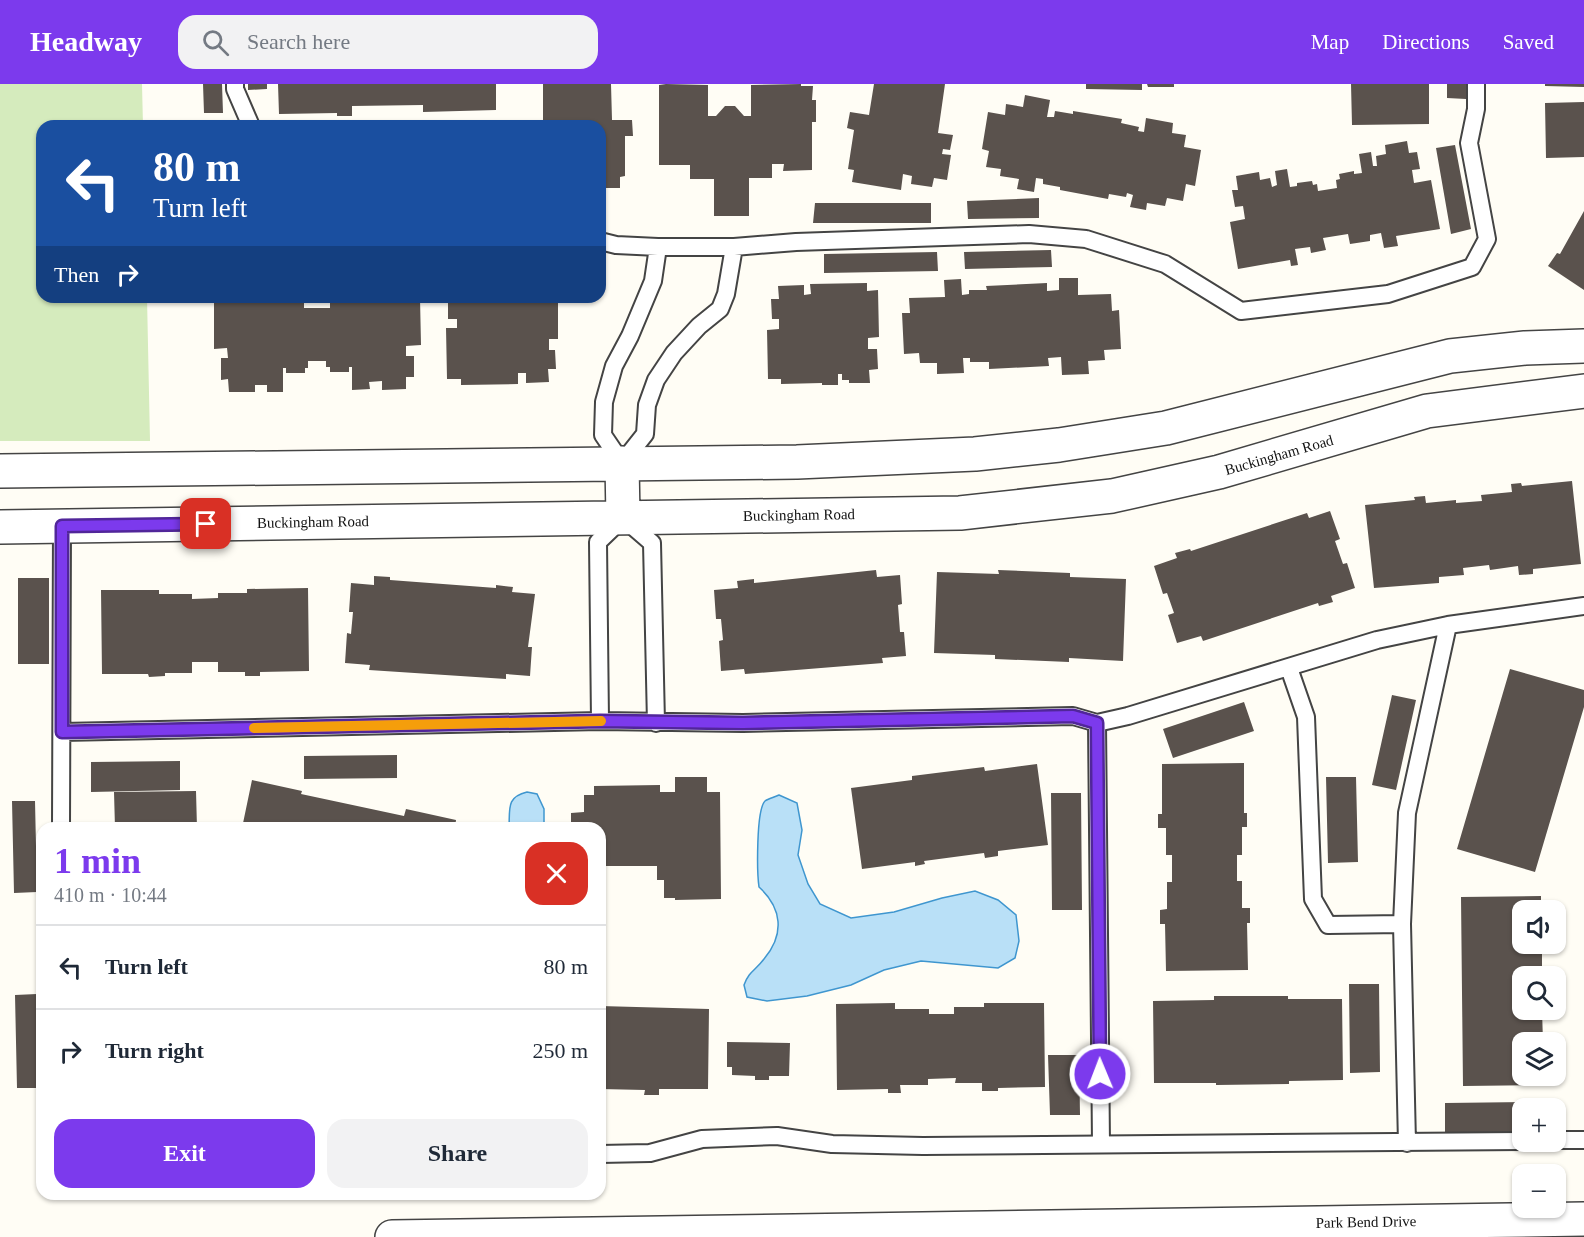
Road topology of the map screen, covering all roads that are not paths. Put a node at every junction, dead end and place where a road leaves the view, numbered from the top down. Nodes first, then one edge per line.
1 (235, 84) edge
2 (1476, 84) edge
3 (248, 120) edge
4 (606, 242) edge
5 (658, 247) junction
6 (734, 247) junction
7 (1584, 346) edge
8 (1584, 391) edge
9 (622, 463) junction
10 (0, 471) edge
11 (623, 518) junction
12 (62, 526) junction
13 (0, 527) edge
14 (1584, 606) edge
15 (1448, 625) junction
16 (1288, 668) junction
17 (600, 721) junction
18 (656, 723) junction
19 (1097, 723) junction
20 (62, 732) junction
21 (61, 822) edge
22 (1402, 924) junction
23 (1566, 1140) edge
24 (1584, 1140) edge
25 (1512, 1141) edge
26 (1407, 1143) junction
27 (1101, 1144) junction
28 (606, 1154) edge
29 (1584, 1219) edge
30 (1184, 1231) edge
31 (1000, 1232) edge
32 (392, 1237) edge

1 - 3 lane
2 - 6 lane
4 - 5 lane
5 - 6 lane
5 - 9 lane
6 - 9 lane
7 - 9 street
8 - 11 street, Buckingham Road
9 - 10 street
9 - 11 street
11 - 12 street, Buckingham Road
11 - 17 lane
11 - 18 lane
12 - 13 street, Buckingham Road
12 - 20 lane
14 - 15 lane
15 - 16 lane
15 - 22 lane
16 - 19 lane
16 - 22 lane
17 - 18 lane
17 - 20 lane
18 - 19 lane
19 - 27 lane
20 - 21 lane
22 - 26 lane
23 - 24 lane
25 - 26 lane
26 - 27 lane
27 - 28 lane
29 - 30 street, Park Bend Drive
30 - 31 street, Park Bend Drive
31 - 32 street, Park Bend Drive

